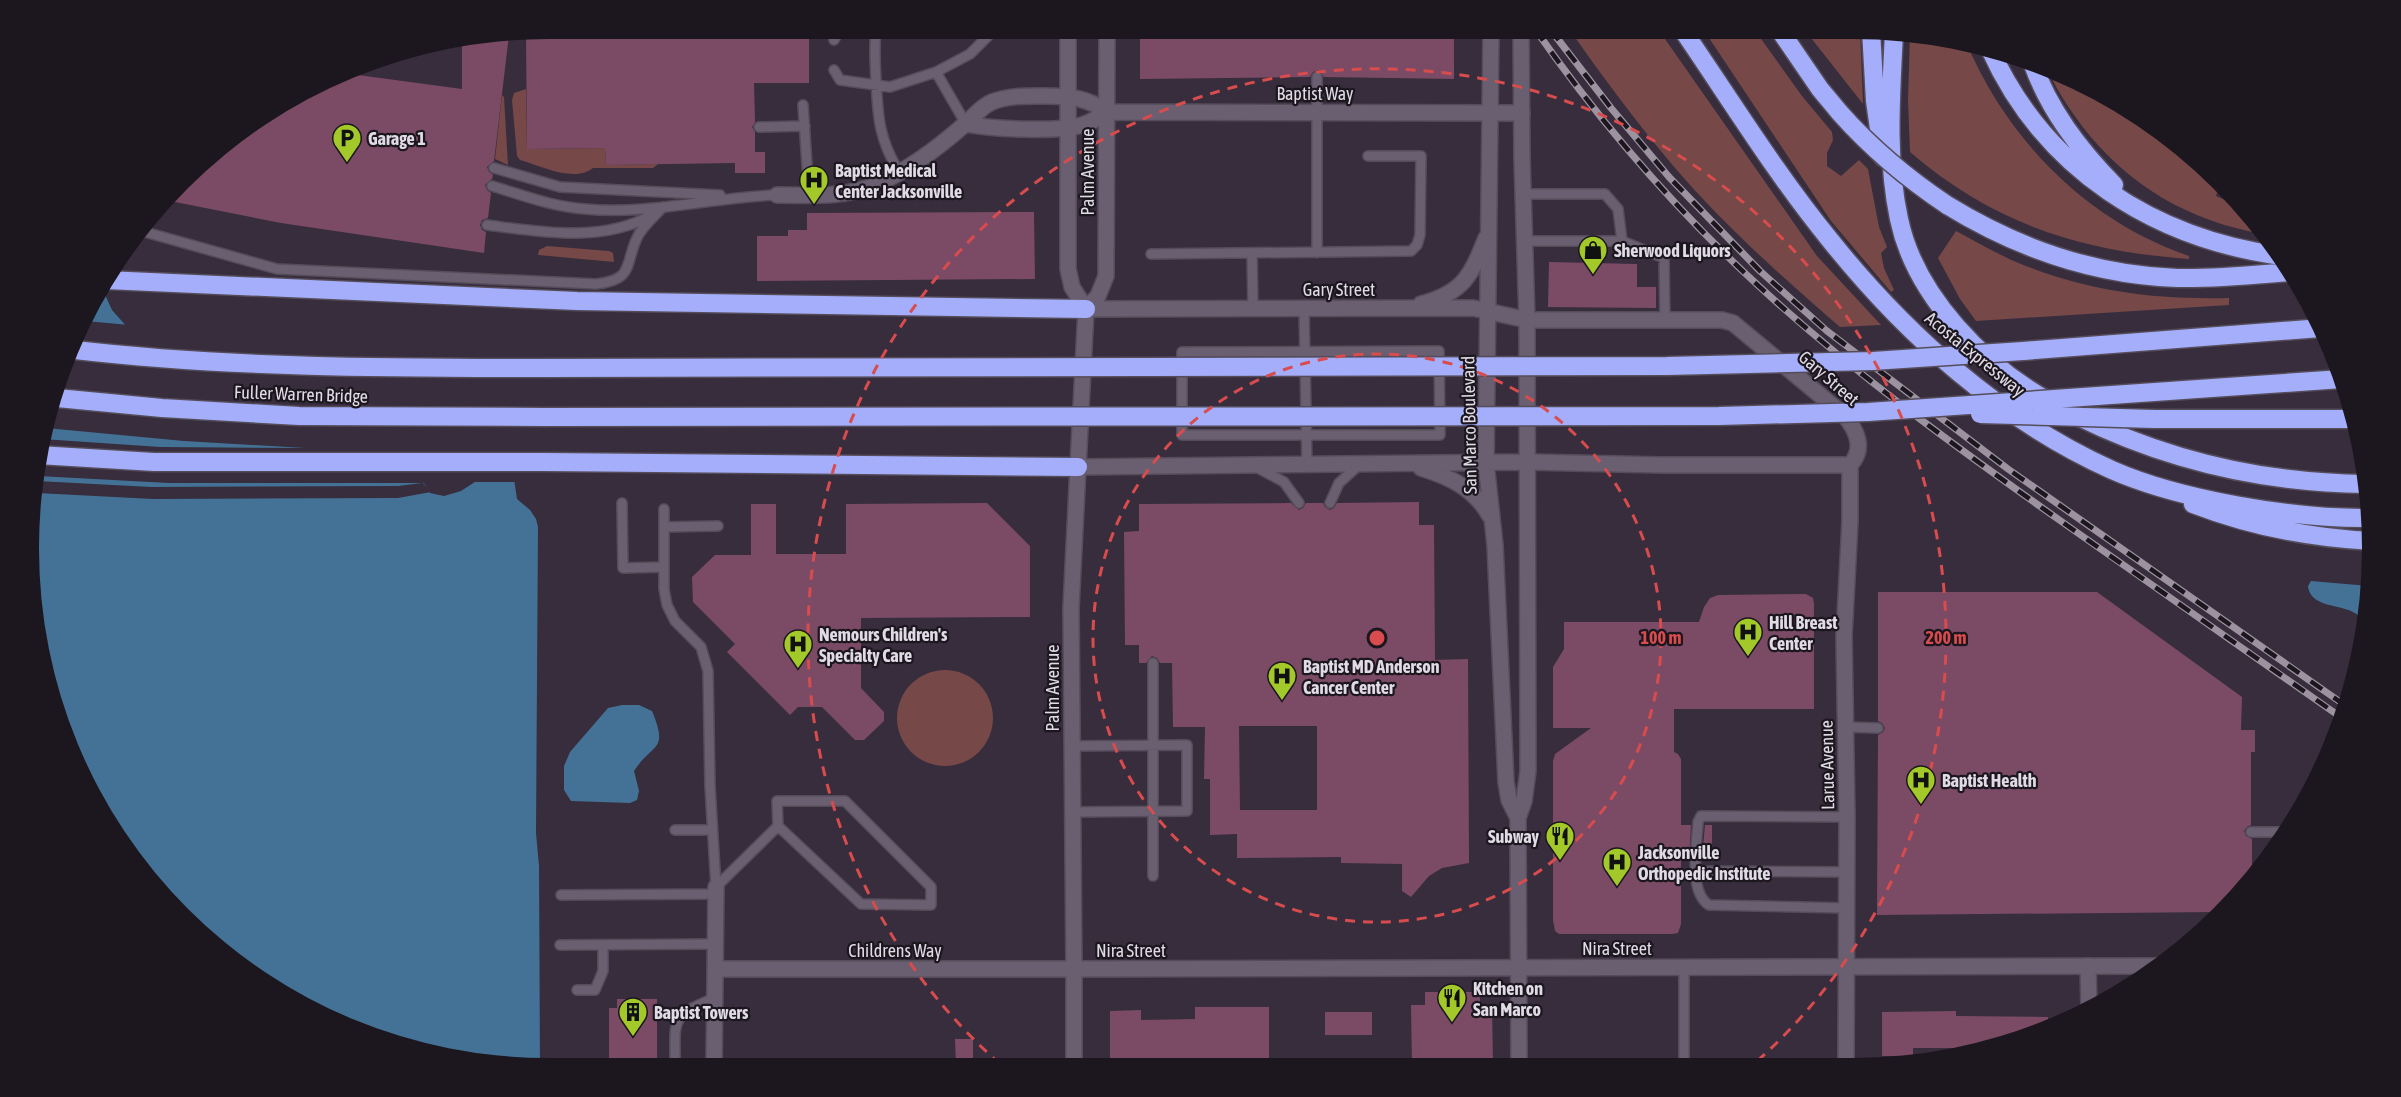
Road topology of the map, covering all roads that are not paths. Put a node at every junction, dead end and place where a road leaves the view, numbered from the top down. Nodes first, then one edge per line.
1 (876, 39) edge
2 (985, 39) edge
3 (1068, 39) edge
4 (1107, 39) edge
5 (1491, 39) edge
6 (1521, 39) edge
7 (1690, 39) edge
8 (1786, 39) edge
9 (1871, 40) edge
10 (1894, 41) edge
11 (1995, 60) edge
12 (834, 70) dead end
13 (936, 72) junction
14 (2037, 74) edge
15 (1317, 77) dead end
16 (876, 86) junction
17 (1068, 96) junction
18 (803, 105) dead end
19 (1107, 112) junction
20 (1317, 112) junction
21 (1490, 112) junction
22 (1522, 112) junction
23 (966, 124) junction
24 (805, 126) junction
25 (759, 127) dead end
26 (1068, 128) junction
27 (1368, 156) dead end
28 (494, 168) dead end
29 (899, 171) junction
30 (492, 186) dead end
31 (1523, 194) junction
32 (777, 195) joint
33 (809, 195) junction
34 (741, 196) junction
35 (663, 207) junction
36 (1899, 221) junction
37 (2160, 221) junction
38 (487, 225) dead end
39 (1490, 228) junction
40 (148, 233) edge
41 (1525, 241) junction
42 (1622, 241) junction
43 (1252, 253) junction
44 (1317, 253) junction
45 (1151, 254) dead end
46 (2268, 254) edge
47 (2281, 273) edge
48 (116, 279) edge
49 (1304, 308) junction
50 (1398, 308) junction
51 (1086, 309) junction
52 (1252, 309) junction
53 (1487, 310) junction
54 (1527, 320) junction
55 (1665, 320) junction
56 (2312, 329) edge
57 (80, 350) edge
58 (1305, 352) junction
59 (2333, 380) edge
60 (62, 398) edge
61 (1868, 412) junction
62 (2345, 419) edge
63 (1306, 435) junction
64 (48, 456) edge
65 (1528, 462) junction
66 (1486, 463) junction
67 (1360, 464) junction
68 (1403, 464) junction
69 (1250, 465) junction
70 (1307, 465) junction
71 (1851, 465) junction
72 (1077, 467) junction
73 (2114, 471) junction
74 (2358, 484) edge
75 (622, 503) dead end
76 (1299, 503) dead end
77 (1330, 503) dead end
78 (664, 508) dead end
79 (2361, 518) edge
80 (1492, 520) junction
81 (718, 526) dead end
82 (664, 527) junction
83 (2362, 540) edge
84 (664, 567) junction
85 (1153, 663) dead end
86 (1845, 727) junction
87 (1878, 728) dead end
88 (1072, 746) junction
89 (1153, 746) junction
90 (1153, 811) junction
91 (1072, 812) junction
92 (1518, 818) junction
93 (1848, 818) junction
94 (778, 826) junction
95 (675, 830) dead end
96 (712, 830) junction
97 (2252, 832) dead end
98 (2276, 832) edge
99 (1696, 871) junction
100 (1846, 872) junction
101 (1153, 876) dead end
102 (716, 890) junction
103 (561, 895) dead end
104 (1846, 908) junction
105 (716, 944) junction
106 (560, 945) dead end
107 (603, 945) junction
108 (2088, 966) junction
109 (2145, 966) edge
110 (1846, 967) junction
111 (1518, 968) junction
112 (1684, 968) junction
113 (715, 969) junction
114 (1074, 969) junction
115 (577, 990) dead end
116 (715, 998) junction
117 (2089, 999) edge
118 (675, 1058) edge
119 (714, 1058) edge
120 (1074, 1058) edge
121 (1519, 1058) edge
122 (1684, 1058) edge
123 (1846, 1058) edge

1 - 16 lane
2 - 13 lane
3 - 17 street, Palm Avenue
4 - 19 street, Palm Avenue
5 - 21 street, San Marco Boulevard
6 - 22 street, San Marco Boulevard
7 - 73 highway, Acosta Expressway
8 - 47 highway, bridge
9 - 36 highway
10 - 36 highway
11 - 37 highway
12 - 16 lane
13 - 16 lane
13 - 23 lane
14 - 37 highway
15 - 20 lane
16 - 29 lane
17 - 19 street, Baptist Way
17 - 23 street, Baptist Way
17 - 26 street, Palm Avenue
18 - 24 lane
19 - 20 street, Baptist Way
19 - 26 street, Baptist Way
19 - 51 street, Palm Avenue
20 - 21 street, Baptist Way
20 - 44 lane
21 - 22 street, Baptist Way
21 - 39 street, San Marco Boulevard
22 - 31 street, San Marco Boulevard
23 - 26 street, Baptist Way
23 - 29 street, Baptist Way
24 - 25 lane
24 - 33 lane
26 - 51 street, Palm Avenue
27 - 44 lane
28 - 34 lane
29 - 33 street, Baptist Way
30 - 35 lane
31 - 41 street, San Marco Boulevard
31 - 42 lane
32 - 33 street, Baptist Way
32 - 34 lane
34 - 35 lane
35 - 38 lane
35 - 40 lane
36 - 74 highway
37 - 46 highway
39 - 50 street
39 - 53 street, San Marco Boulevard
41 - 42 lane
41 - 54 street, San Marco Boulevard
42 - 55 lane
43 - 44 lane
43 - 45 lane
43 - 52 lane
48 - 51 highway
49 - 50 street, Gary Street
49 - 52 street, Gary Street
49 - 58 lane
50 - 53 street, Gary Street
51 - 52 street, Gary Street
51 - 72 street, Palm Avenue
53 - 54 street, Gary Street
53 - 66 street, San Marco Boulevard
54 - 55 street, Gary Street
54 - 65 street, San Marco Boulevard
55 - 71 street, Gary Street
56 - 57 highway, Fuller Warren Bridge, bridge
58 - 63 lane
58 - 63 lane
58 - 63 lane
59 - 61 highway, bridge
60 - 61 highway, Fuller Warren Bridge, bridge
61 - 62 highway, bridge
63 - 70 lane
64 - 72 highway
65 - 66 street
65 - 71 street
65 - 92 street, San Marco Boulevard
66 - 68 street
66 - 80 street, San Marco Boulevard
67 - 68 street
67 - 70 street
67 - 77 lane
68 - 80 street
69 - 70 street
69 - 72 street
69 - 76 lane
71 - 86 street, Larue Avenue
72 - 88 street, Palm Avenue
73 - 79 highway, Acosta Expressway
73 - 83 highway
75 - 84 lane
78 - 82 lane
80 - 92 street, San Marco Boulevard
81 - 82 lane
82 - 84 lane
84 - 96 lane
85 - 89 lane
86 - 87 lane
86 - 93 street, Larue Avenue
88 - 89 lane
88 - 91 street, Palm Avenue
89 - 90 lane
89 - 90 lane
90 - 91 lane
90 - 101 lane
91 - 114 street, Palm Avenue
92 - 111 street, San Marco Boulevard
93 - 99 lane
93 - 100 street, Larue Avenue
94 - 94 lane
94 - 102 lane
95 - 96 lane
96 - 102 lane
97 - 98 lane
99 - 100 lane
99 - 104 lane
100 - 104 street, Larue Avenue
102 - 103 lane
102 - 105 street
104 - 110 street, Larue Avenue
105 - 107 lane
105 - 113 street
106 - 107 lane
107 - 115 lane
108 - 109 street, Nira Street
108 - 110 street, Nira Street
108 - 117 street
110 - 112 street, Nira Street
110 - 123 street, Larue Avenue
111 - 112 street, Nira Street
111 - 114 street, Nira Street
111 - 121 street, San Marco Boulevard
112 - 122 lane
113 - 114 street, Childrens Way
113 - 116 street
114 - 120 street, Palm Avenue
116 - 118 lane
116 - 119 street

